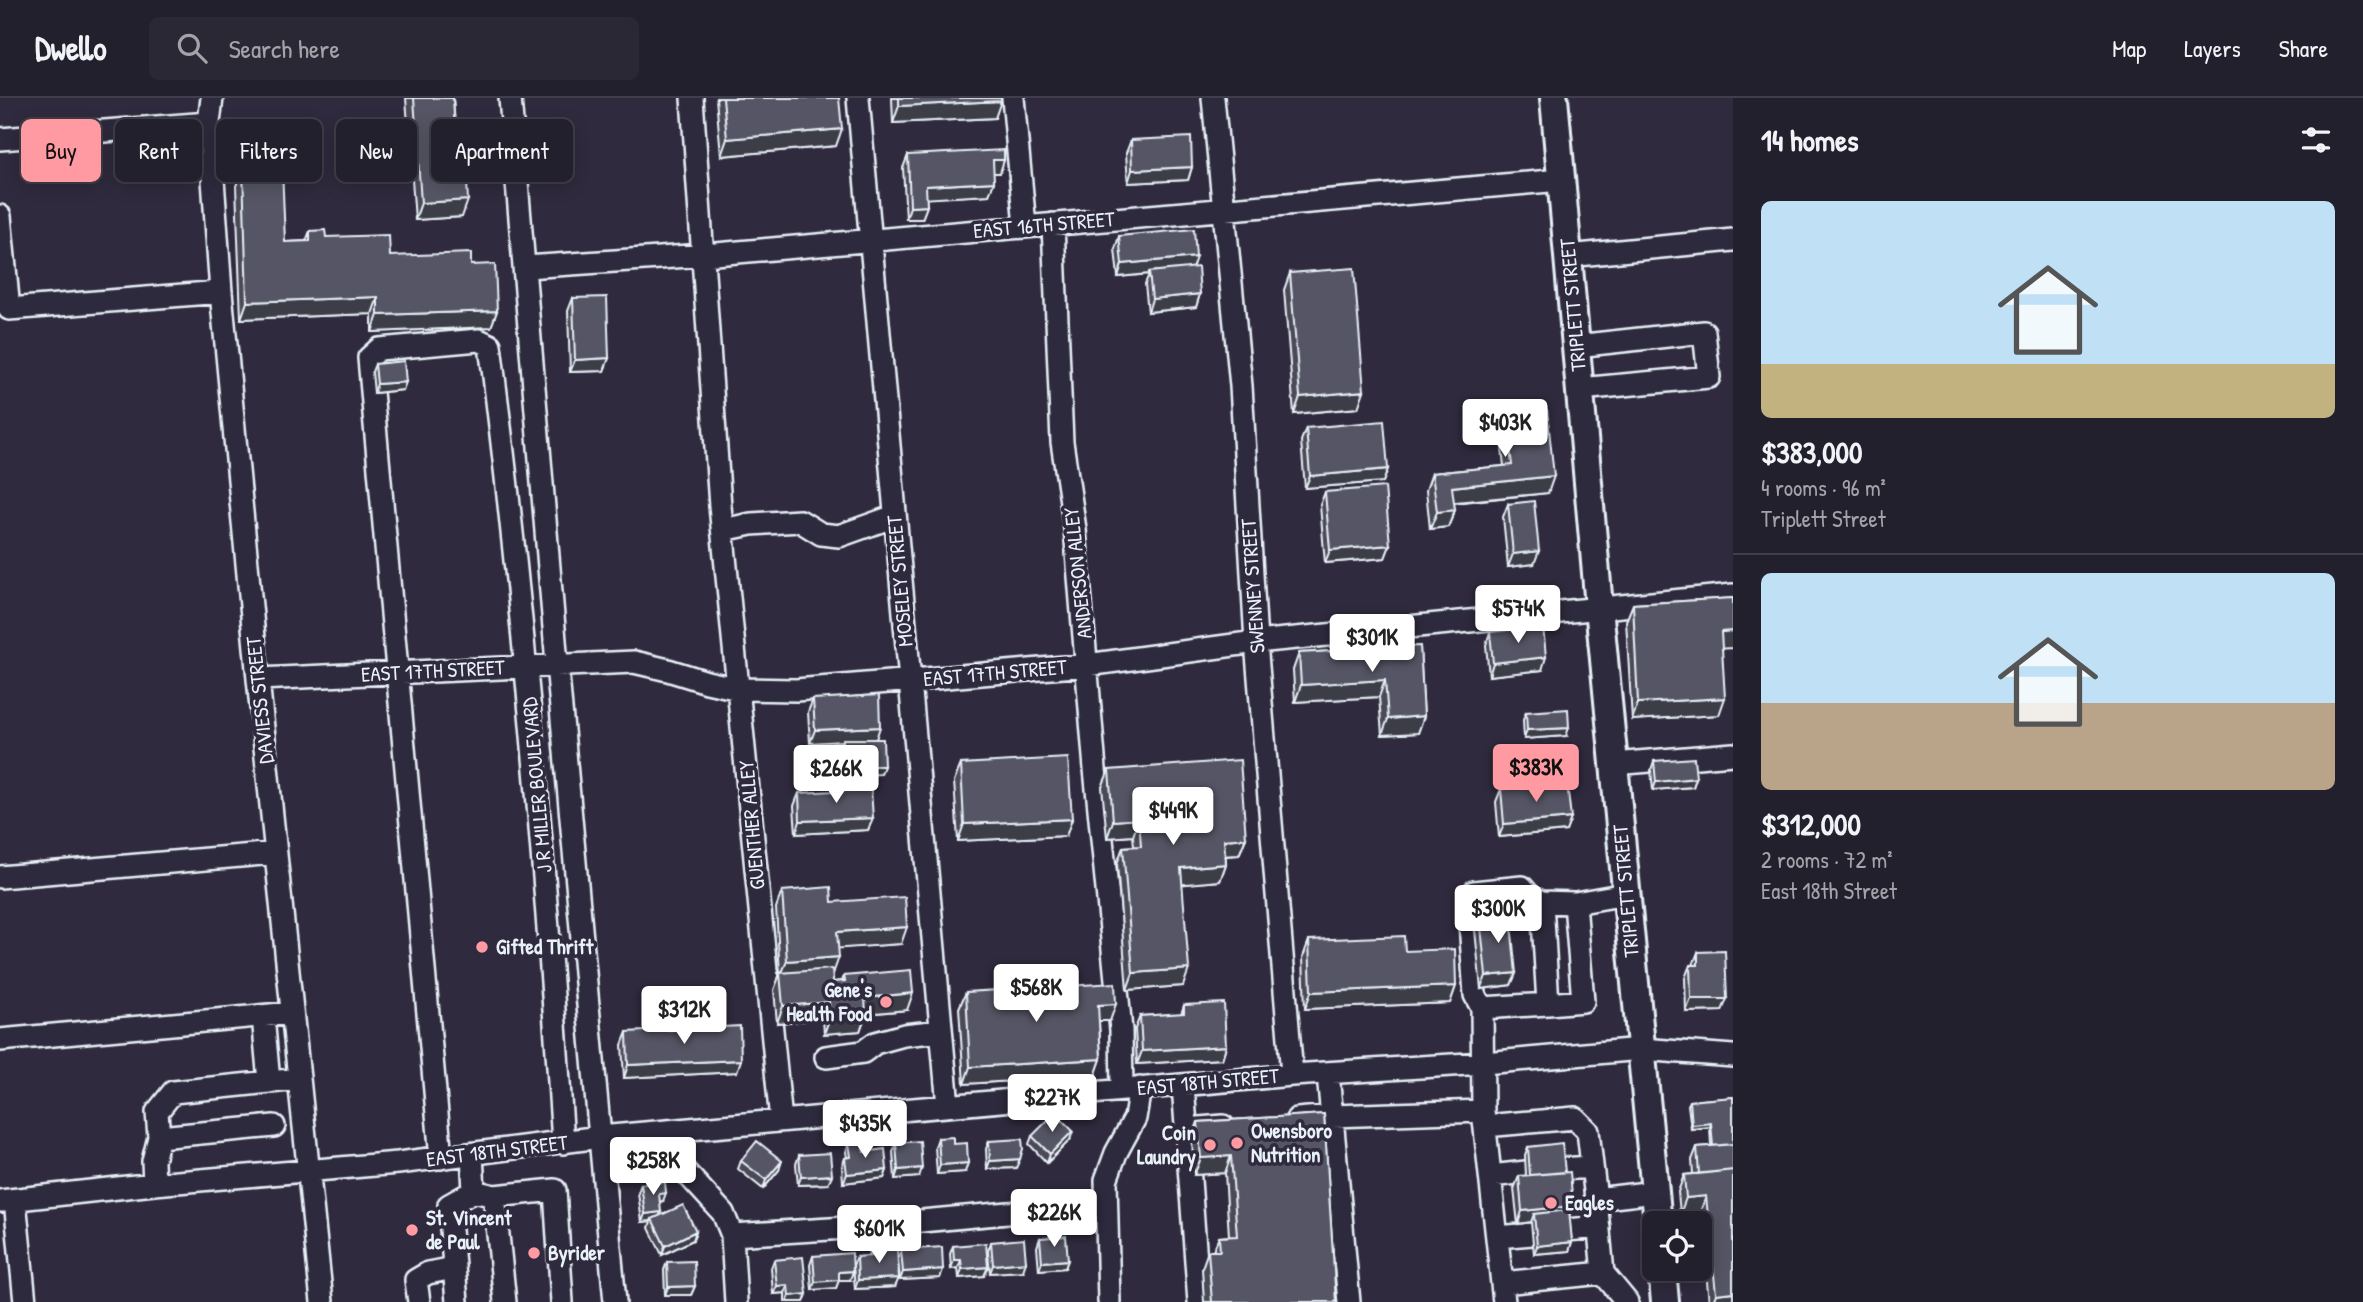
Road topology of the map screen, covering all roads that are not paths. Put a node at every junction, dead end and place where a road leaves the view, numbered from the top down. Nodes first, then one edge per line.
1 (212, 98) edge
2 (510, 98) edge
3 (692, 98) edge
4 (858, 98) edge
5 (1013, 98) edge
6 (1213, 98) edge
7 (1554, 98) edge
8 (209, 122) junction
9 (0, 139) edge
10 (1562, 180) junction
11 (1223, 209) junction
12 (0, 216) edge
13 (1053, 224) junction
14 (1025, 226) junction
15 (1733, 240) edge
16 (870, 241) junction
17 (704, 255) junction
18 (1568, 256) junction
19 (526, 267) junction
20 (221, 292) junction
21 (4, 309) edge
22 (1576, 346) junction
23 (1580, 389) junction
24 (895, 516) junction
25 (723, 530) junction
26 (1733, 595) edge
27 (1599, 607) junction
28 (1256, 642) junction
29 (557, 664) junction
30 (1087, 665) junction
31 (526, 666) junction
32 (397, 672) junction
33 (258, 679) junction
34 (909, 681) junction
35 (739, 689) junction
36 (1733, 754) edge
37 (1614, 764) junction
38 (275, 853) junction
39 (0, 877) edge
40 (1626, 894) junction
41 (1537, 899) junction
42 (578, 902) junction
43 (1576, 903) junction
44 (548, 904) junction
45 (1548, 1004) junction
46 (1482, 1008) junction
47 (291, 1013) junction
48 (263, 1016) junction
49 (941, 1031) junction
50 (0, 1040) edge
51 (1641, 1049) junction
52 (1733, 1056) edge
53 (826, 1058) dead end
54 (1484, 1063) junction
55 (1328, 1074) junction
56 (1292, 1075) junction
57 (299, 1079) junction
58 (269, 1082) junction
59 (1183, 1085) junction
60 (1131, 1089) junction
61 (948, 1106) junction
62 (1332, 1115) junction
63 (1484, 1119) junction
64 (781, 1121) junction
65 (1279, 1121) edge
66 (1240, 1124) edge
67 (274, 1126) dead end
68 (1187, 1129) junction
69 (650, 1133) junction
70 (159, 1137) junction
71 (600, 1137) junction
72 (563, 1143) junction
73 (472, 1154) junction
74 (441, 1158) junction
75 (1592, 1167) junction
76 (1560, 1169) edge
77 (310, 1172) junction
78 (1526, 1172) edge
79 (1490, 1176) junction
80 (154, 1184) junction
81 (1655, 1192) junction
82 (484, 1194) junction
83 (1595, 1199) junction
84 (8, 1200) edge
85 (1105, 1204) junction
86 (1657, 1211) edge
87 (1598, 1227) junction
88 (1567, 1230) edge
89 (1532, 1234) edge
90 (732, 1235) junction
91 (1497, 1237) junction
92 (454, 1268) junction
93 (1603, 1273) junction
94 (1663, 1281) edge
95 (1503, 1293) edge
96 (25, 1302) edge
97 (321, 1302) edge
98 (419, 1302) edge
99 (457, 1302) edge
100 (505, 1302) edge
101 (562, 1302) edge
102 (615, 1302) edge
103 (736, 1302) edge
104 (1110, 1302) edge
105 (1199, 1302) edge
106 (1349, 1302) edge
107 (1628, 1302) edge
108 (1665, 1302) edge

1 - 8 street, DAVIESS STREET
2 - 19 street
3 - 17 street, GUENTHER ALLEY
4 - 16 street, MOSELEY STREET
5 - 14 street
6 - 11 street, SWENNEY STREET
7 - 10 main road, TRIPLETT STREET
8 - 9 street
8 - 20 street, DAVIESS STREET
10 - 11 street, EAST 16TH STREET
10 - 18 main road, TRIPLETT STREET
11 - 13 street, EAST 16TH STREET
11 - 28 street, SWENNEY STREET
12 - 21 street
13 - 14 street, EAST 16TH STREET
13 - 30 street, ANDERSON ALLEY
14 - 16 street, EAST 16TH STREET
15 - 18 street
16 - 17 street, EAST 16TH STREET
16 - 24 street, MOSELEY STREET
17 - 19 street, EAST 16TH STREET
17 - 25 street, GUENTHER ALLEY
18 - 22 main road, TRIPLETT STREET
19 - 29 street
20 - 21 street
20 - 33 street, DAVIESS STREET
22 - 23 main road, TRIPLETT STREET
22 - 23 street
23 - 27 main road, TRIPLETT STREET
24 - 25 street
24 - 34 street, MOSELEY STREET
25 - 35 street, GUENTHER ALLEY
26 - 27 street, EAST 17TH STREET
27 - 28 street, EAST 17TH STREET
27 - 37 main road, TRIPLETT STREET
28 - 30 street, EAST 17TH STREET
28 - 56 street, SWENNEY STREET
29 - 31 street, EAST 17TH STREET
29 - 35 street, EAST 17TH STREET
29 - 42 street
30 - 34 street, EAST 17TH STREET
30 - 60 street, ANDERSON ALLEY
31 - 32 street, EAST 17TH STREET
31 - 32 street, J R MILLER BOULEVARD
31 - 44 street, J R MILLER BOULEVARD
32 - 33 street, EAST 17TH STREET
32 - 74 street
33 - 38 street, DAVIESS STREET
34 - 35 street, EAST 17TH STREET
34 - 49 street, MOSELEY STREET
35 - 64 street, GUENTHER ALLEY
36 - 37 street
37 - 40 main road, TRIPLETT STREET
38 - 39 street
38 - 47 street, DAVIESS STREET
40 - 43 street
40 - 51 main road, TRIPLETT STREET
41 - 43 street
41 - 45 street
41 - 46 street
42 - 44 street
42 - 71 street
43 - 45 street
44 - 72 street, J R MILLER BOULEVARD
45 - 46 street
46 - 54 street
47 - 48 street
47 - 57 street, DAVIESS STREET
48 - 50 street
48 - 58 street
49 - 53 street
49 - 61 street, MOSELEY STREET
51 - 52 street, EAST 18TH STREET
51 - 54 street, EAST 18TH STREET
51 - 81 main road, TRIPLETT STREET
54 - 55 street, EAST 18TH STREET
54 - 63 street
55 - 56 street, EAST 18TH STREET
55 - 62 street
56 - 59 street, EAST 18TH STREET
57 - 58 street
57 - 77 street, DAVIESS STREET
58 - 70 street
59 - 60 street, EAST 18TH STREET
59 - 68 street
60 - 61 street, EAST 18TH STREET
60 - 85 street, ANDERSON ALLEY
61 - 64 street, EAST 18TH STREET
62 - 63 street
62 - 65 street
62 - 106 street
63 - 75 street
63 - 79 street
64 - 69 street, EAST 18TH STREET
66 - 68 street
67 - 70 street
68 - 105 street
69 - 71 street, EAST 18TH STREET
69 - 90 street
70 - 80 street
71 - 72 street, EAST 18TH STREET
71 - 102 street
72 - 73 street, EAST 18TH STREET
73 - 74 street, EAST 18TH STREET
73 - 82 street
74 - 77 street, EAST 18TH STREET
75 - 76 street
75 - 83 street
77 - 80 street, EAST 18TH STREET
77 - 97 street, DAVIESS STREET
78 - 79 street
79 - 91 street
80 - 84 street, EAST 18TH STREET
81 - 83 street
81 - 86 main road, TRIPLETT STREET
82 - 92 street
82 - 100 street
82 - 101 street
83 - 87 street
84 - 96 street
85 - 90 street
85 - 104 street, ANDERSON ALLEY
87 - 88 street
87 - 93 street
89 - 91 street
90 - 103 street
91 - 95 street
92 - 98 street
92 - 99 street
93 - 95 street
93 - 107 street
94 - 108 main road

